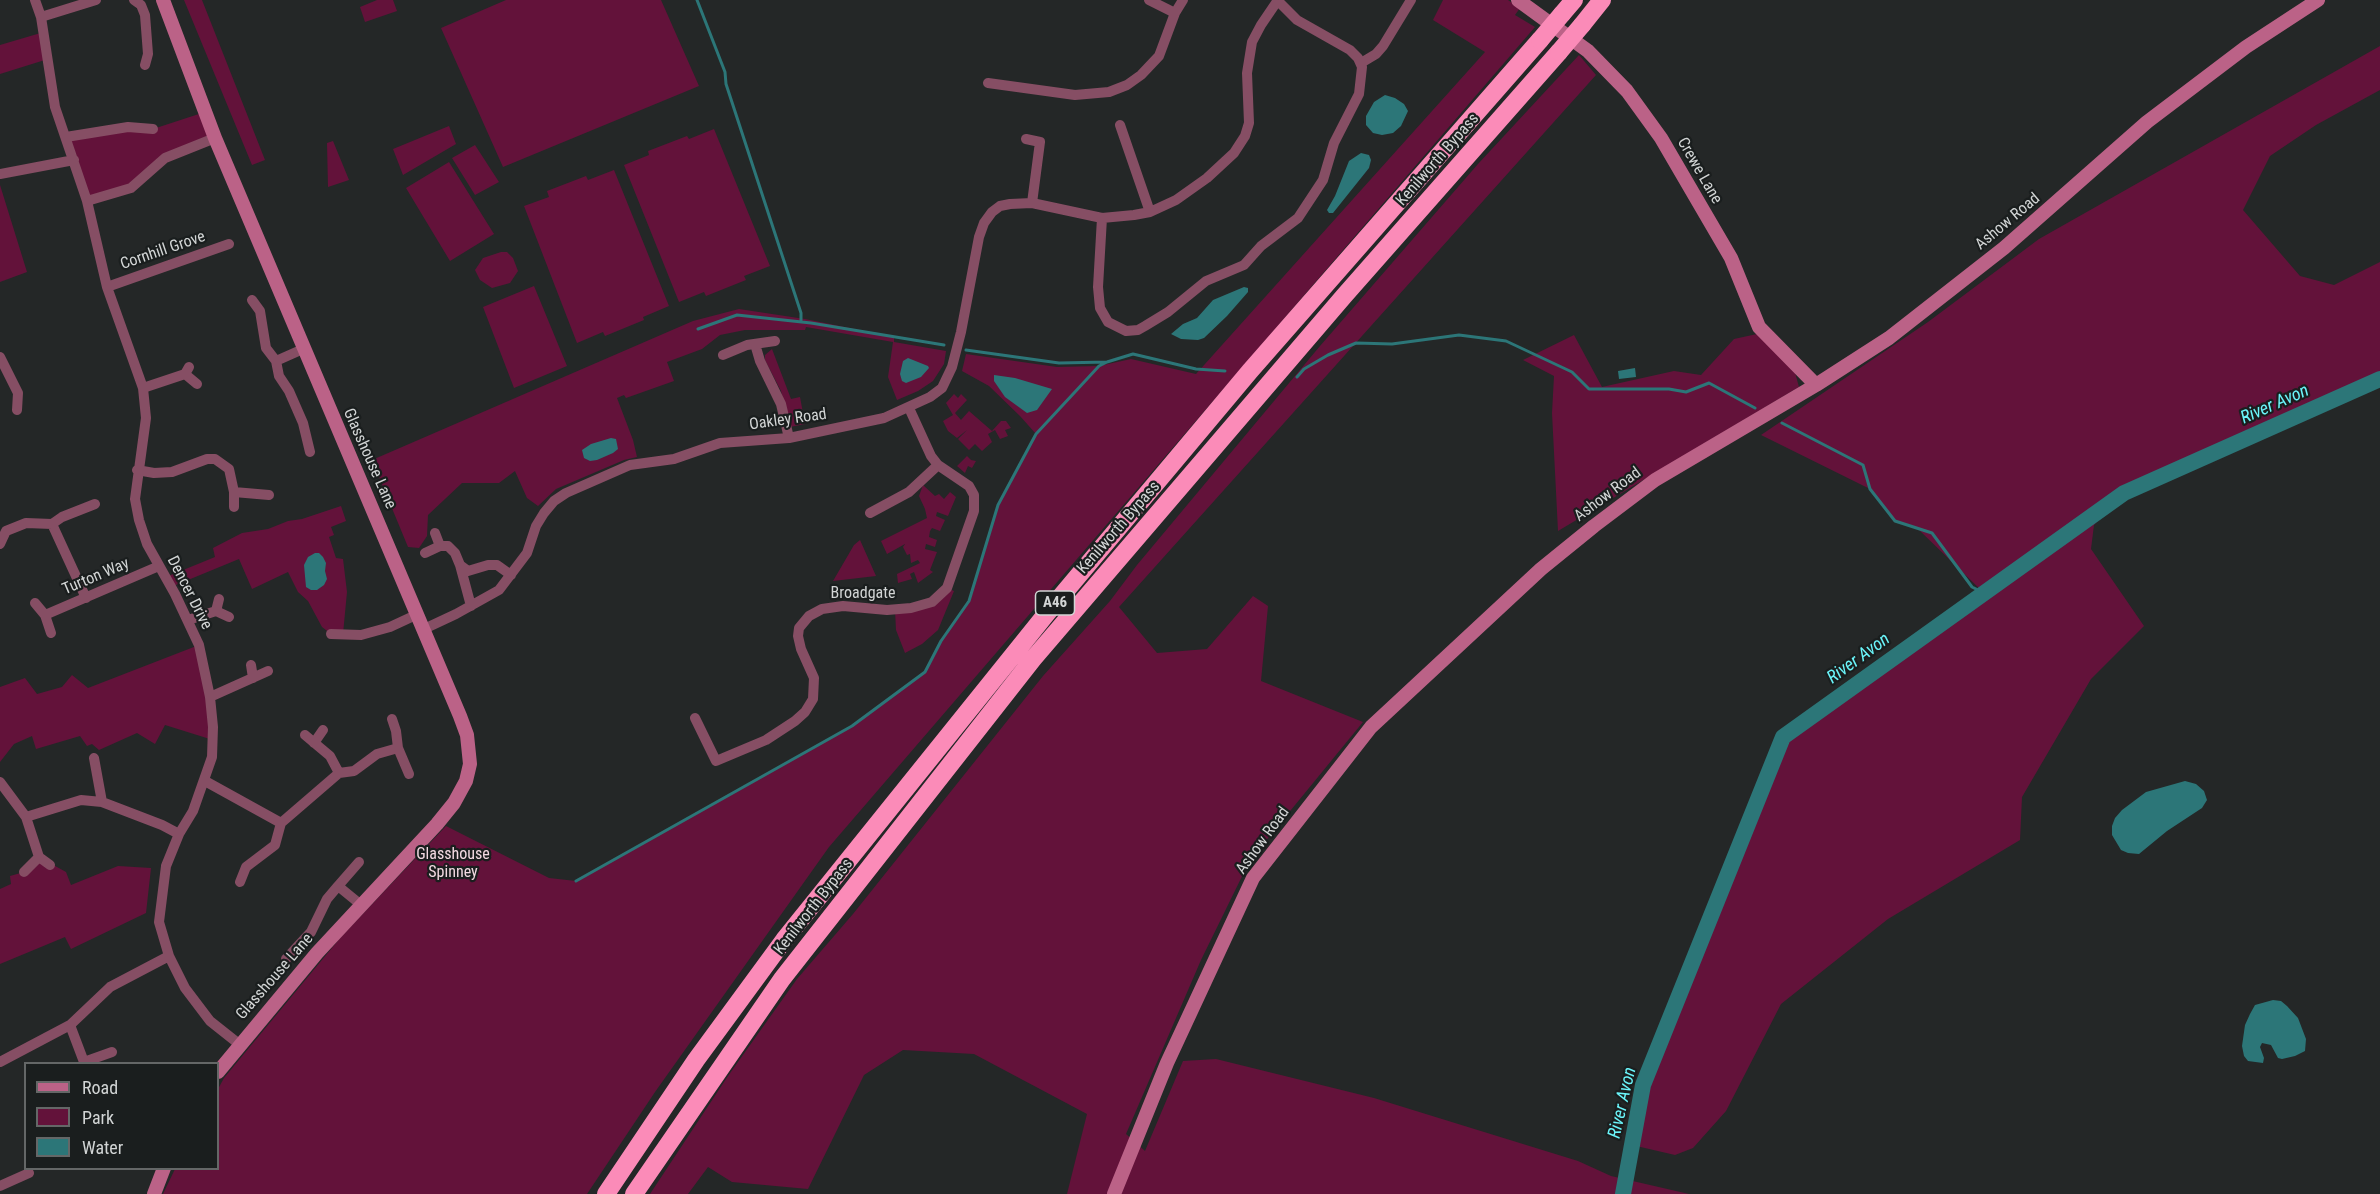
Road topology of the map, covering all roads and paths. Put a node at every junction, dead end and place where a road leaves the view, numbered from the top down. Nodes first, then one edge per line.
1 (34, 0) edge
2 (96, 0) edge
3 (134, 0) edge
4 (163, 0) edge
5 (1149, 0) edge
6 (1182, 0) edge
7 (1277, 0) edge
8 (1411, 0) edge
9 (1518, 0) edge
10 (1602, 0) edge
11 (2318, 0) edge
12 (1568, 7) edge
13 (1175, 13) junction
14 (41, 16) junction
15 (1361, 63) junction
16 (145, 65) dead end
17 (988, 83) dead end
18 (1120, 125) dead end
19 (153, 129) dead end
20 (66, 137) junction
21 (215, 138) junction
22 (1026, 139) dead end
23 (74, 160) junction
24 (0, 174) edge
25 (87, 201) junction
26 (1032, 204) junction
27 (1150, 212) junction
28 (1102, 218) junction
29 (229, 244) dead end
30 (107, 287) junction
31 (252, 300) dead end
32 (775, 341) dead end
33 (755, 344) junction
34 (303, 349) junction
35 (723, 355) dead end
36 (0, 357) edge
37 (276, 361) junction
38 (197, 384) dead end
39 (1816, 385) junction
40 (142, 387) junction
41 (909, 408) junction
42 (17, 410) dead end
43 (789, 438) junction
44 (310, 452) dead end
45 (938, 465) junction
46 (137, 470) junction
47 (234, 492) junction
48 (269, 495) dead end
49 (95, 504) dead end
50 (234, 507) dead end
51 (870, 513) dead end
52 (52, 524) junction
53 (3, 529) edge
54 (435, 533) dead end
55 (0, 544) edge
56 (440, 546) junction
57 (425, 553) dead end
58 (460, 565) junction
59 (159, 566) junction
60 (507, 579) junction
61 (86, 598) junction
62 (219, 599) dead end
63 (35, 603) dead end
64 (471, 606) junction
65 (216, 611) junction
66 (418, 614) junction
67 (45, 615) junction
68 (229, 617) dead end
69 (188, 620) junction
70 (424, 628) junction
71 (51, 633) dead end
72 (331, 634) dead end
73 (251, 664) dead end
74 (268, 671) dead end
75 (253, 678) junction
76 (210, 697) junction
77 (695, 718) dead end
78 (392, 719) dead end
79 (324, 730) dead end
80 (305, 735) dead end
81 (314, 743) junction
82 (398, 748) junction
83 (94, 758) dead end
84 (339, 773) junction
85 (409, 774) dead end
86 (205, 781) junction
87 (0, 782) edge
88 (102, 802) junction
89 (26, 817) junction
90 (281, 823) junction
91 (179, 834) junction
92 (39, 857) junction
93 (359, 862) dead end
94 (50, 865) dead end
95 (24, 872) dead end
96 (240, 882) dead end
97 (338, 886) junction
98 (360, 904) junction
99 (169, 956) junction
100 (286, 959) dead end
101 (69, 1025) junction
102 (239, 1044) junction
103 (112, 1052) dead end
104 (0, 1062) edge
105 (219, 1071) edge
106 (163, 1170) edge
107 (29, 1173) dead end
108 (0, 1186) edge
109 (154, 1194) edge
110 (606, 1194) edge
111 (634, 1194) edge
112 (1114, 1194) edge

1 - 14 street, Dencer Drive
2 - 14 street
3 - 16 street
4 - 21 street, Glasshouse Lane
5 - 13 street
6 - 13 street
7 - 15 street
7 - 27 street
8 - 15 street
9 - 39 street, Crewe Lane
10 - 111 highway, Kenilworth Bypass / A46, bridge
11 - 39 street, Ashow Road
12 - 110 highway, Kenilworth Bypass / A46, bridge
13 - 17 street
14 - 20 street, Dencer Drive
15 - 28 street
18 - 27 street
19 - 20 street
20 - 23 street, Dencer Drive
21 - 25 street
21 - 34 street, Glasshouse Lane
22 - 26 street
23 - 24 street
23 - 25 street, Dencer Drive
25 - 30 street, Dencer Drive
26 - 28 street
26 - 41 street, Oakley Road
27 - 28 street
29 - 30 street, Cornhill Grove
30 - 40 street, Dencer Drive
31 - 37 street
32 - 33 street
33 - 35 street
33 - 43 street
34 - 37 street
34 - 66 street, Glasshouse Lane
36 - 42 street
37 - 44 street
38 - 40 street
39 - 112 street, Ashow Road
40 - 46 street, Dencer Drive
41 - 43 street, Oakley Road
41 - 45 street, Broadgate
43 - 60 street, Oakley Road
45 - 51 street
45 - 77 street, Broadgate
46 - 47 street
46 - 59 street, Dencer Drive
47 - 48 street
47 - 50 street
49 - 52 street
52 - 53 street
52 - 61 street
53 - 55 street
54 - 56 street
56 - 57 street
56 - 58 street
58 - 60 street
58 - 64 street
59 - 61 street, Turton Way
59 - 69 street, Dencer Drive
60 - 64 street, Oakley Road
61 - 67 street, Turton Way
62 - 65 street
63 - 67 street
64 - 70 street, Oakley Road
65 - 68 street
65 - 69 street
66 - 70 street, Glasshouse Lane
66 - 72 street
67 - 71 street
69 - 76 street, Dencer Drive
70 - 98 street, Glasshouse Lane
73 - 75 street
74 - 75 street
75 - 76 street
76 - 86 street, Dencer Drive
78 - 82 street
79 - 81 street
80 - 81 street
81 - 84 street
82 - 84 street
82 - 85 street
83 - 88 street
84 - 90 street
86 - 90 street
86 - 91 street, Dencer Drive
87 - 89 street
88 - 89 street
88 - 91 street
89 - 92 street
90 - 96 street
91 - 99 street, Dencer Drive
92 - 94 street
92 - 95 street
93 - 97 street, Glasshouse Lane
97 - 98 street
97 - 100 street, Glasshouse Lane
98 - 102 street, Glasshouse Lane
99 - 101 street
99 - 102 street, Dencer Drive
101 - 103 street
101 - 104 street
102 - 105 street, Glasshouse Lane
106 - 109 street
107 - 108 street

